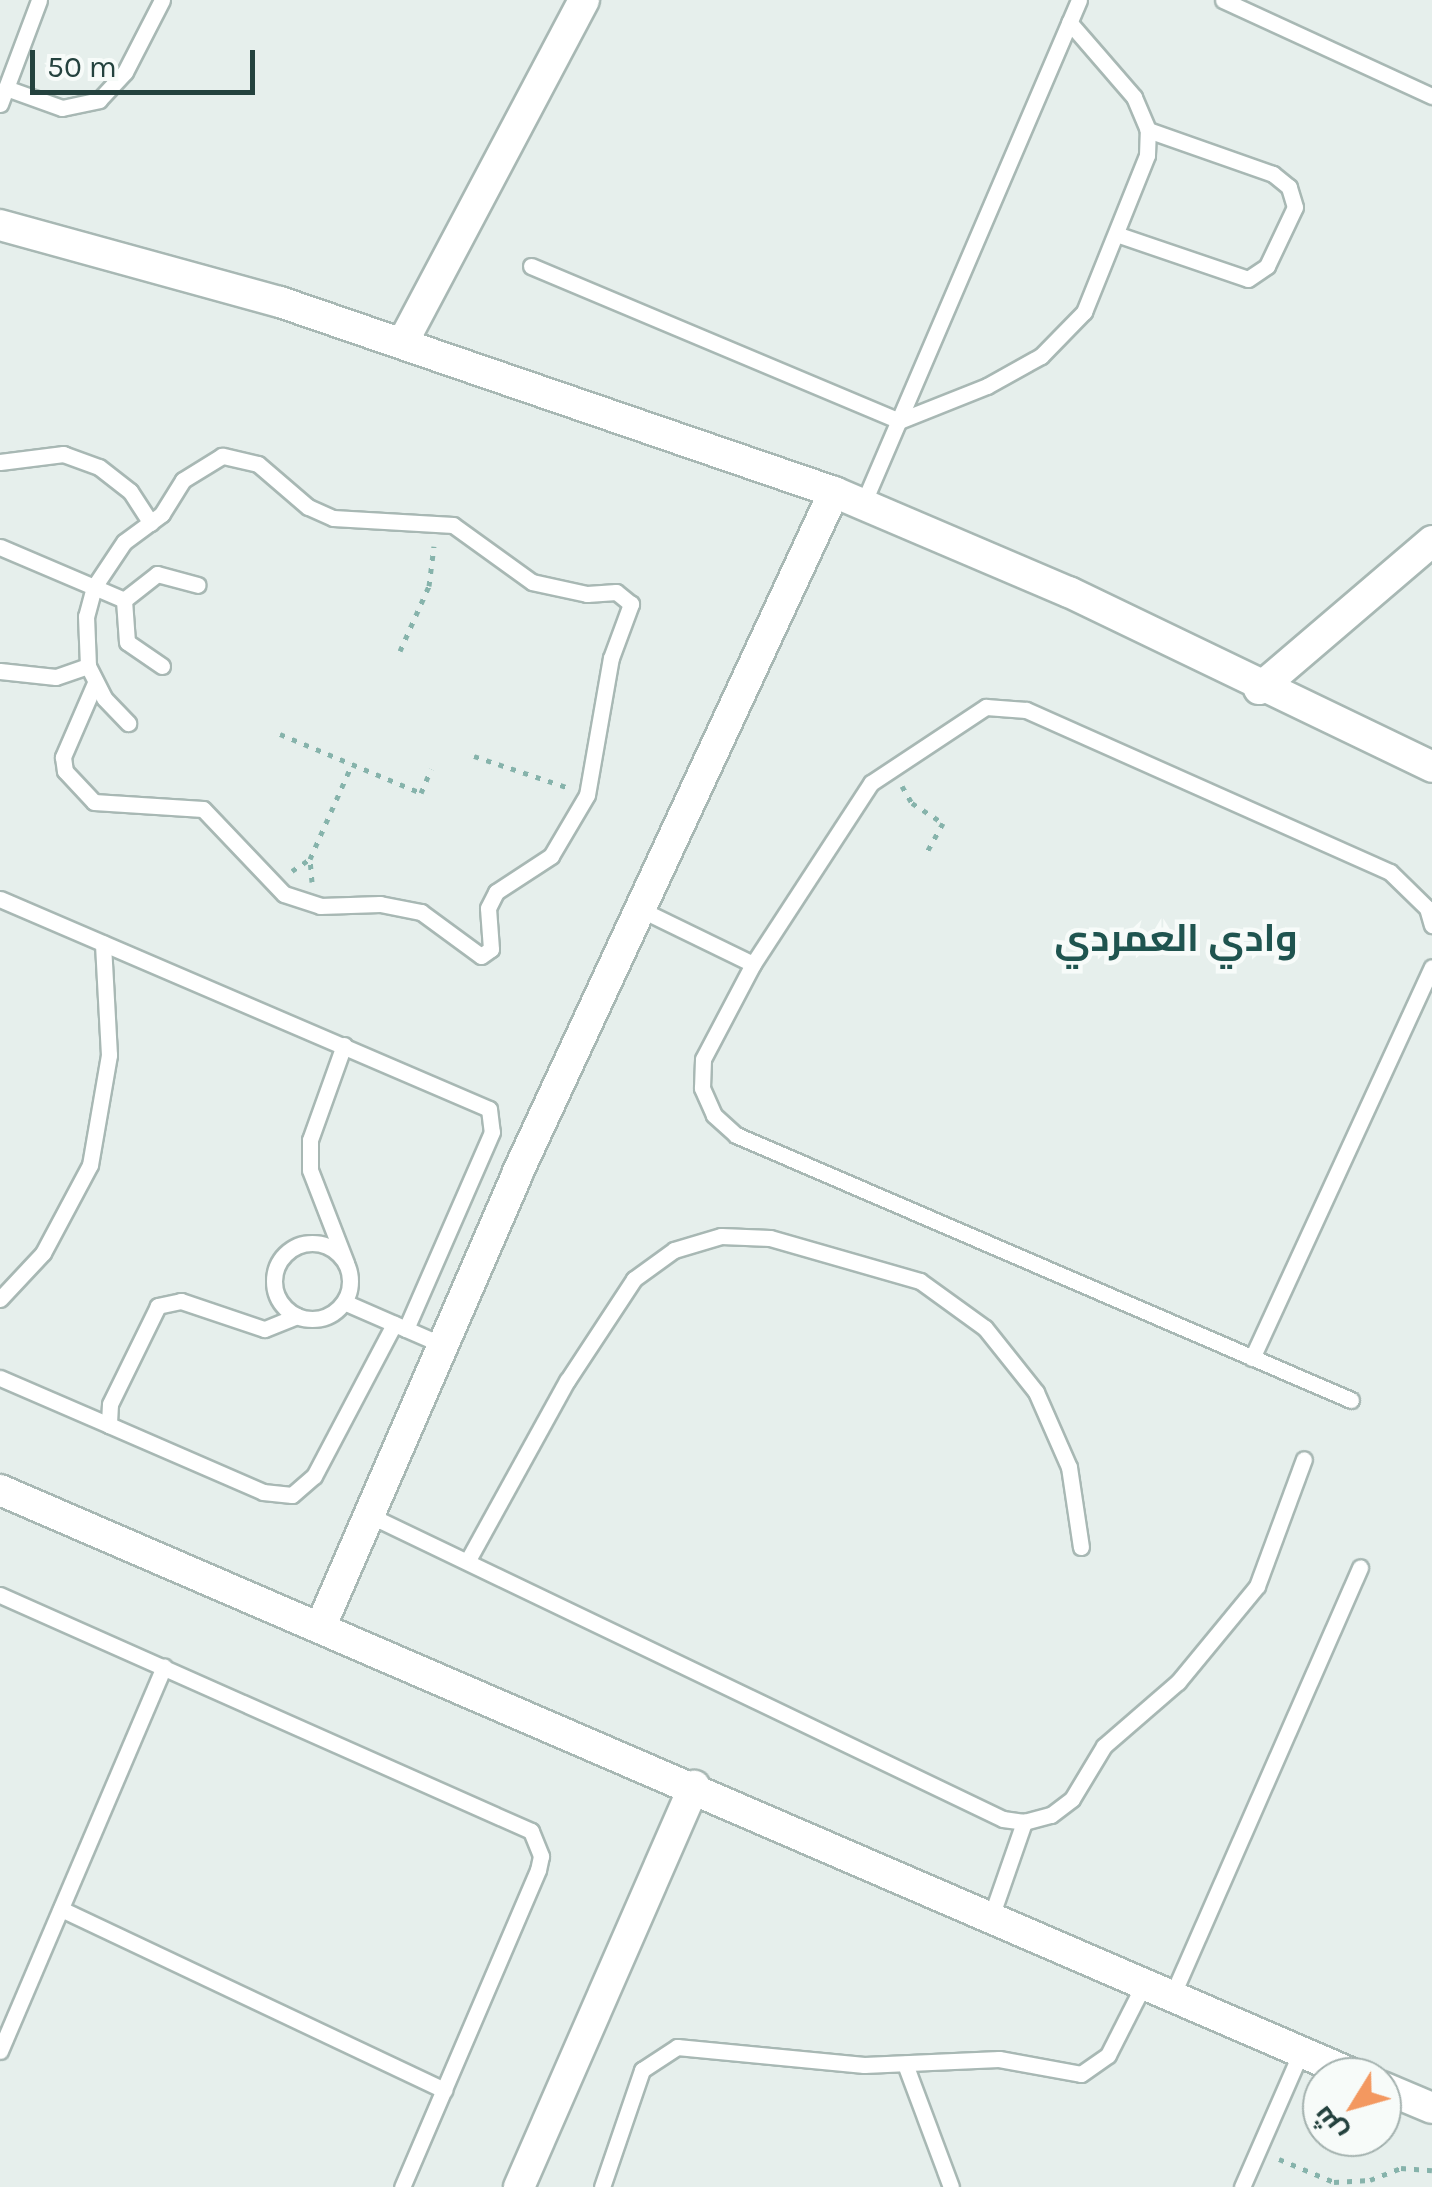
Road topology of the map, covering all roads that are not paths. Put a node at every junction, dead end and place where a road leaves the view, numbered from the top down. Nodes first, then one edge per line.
1 (39, 0) edge
2 (162, 0) edge
3 (584, 0) edge
4 (1079, 0) edge
5 (1223, 0) edge
6 (1069, 22) junction
7 (3, 96) edge
8 (1432, 96) edge
9 (1148, 130) junction
10 (0, 225) edge
11 (1118, 235) junction
12 (530, 266) dead end
13 (404, 342) junction
14 (899, 421) junction
15 (0, 462) edge
16 (834, 492) junction
17 (863, 504) junction
18 (152, 523) junction
19 (1432, 541) edge
20 (0, 548) edge
21 (198, 585) dead end
22 (94, 587) junction
23 (124, 600) junction
24 (88, 666) junction
25 (162, 666) dead end
26 (0, 671) edge
27 (95, 684) junction
28 (1259, 689) junction
29 (128, 724) dead end
30 (1432, 768) edge
31 (0, 899) edge
32 (644, 911) junction
33 (1432, 924) edge
34 (103, 943) junction
35 (753, 964) junction
36 (1432, 968) edge
37 (344, 1046) junction
38 (346, 1264) junction
39 (0, 1299) edge
40 (344, 1302) junction
41 (297, 1316) junction
42 (400, 1326) junction
43 (443, 1345) junction
44 (1252, 1358) junction
45 (0, 1378) edge
46 (1351, 1400) dead end
47 (109, 1424) junction
48 (1304, 1459) dead end
49 (0, 1490) edge
50 (369, 1515) junction
51 (1080, 1547) dead end
52 (468, 1560) junction
53 (1360, 1567) dead end
54 (0, 1594) edge
55 (320, 1628) junction
56 (164, 1666) junction
57 (694, 1786) junction
58 (1024, 1822) junction
59 (60, 1910) junction
60 (990, 1917) junction
61 (1144, 1984) junction
62 (1172, 1996) junction
63 (0, 2051) edge
64 (1301, 2052) junction
65 (1313, 2057) edge
66 (905, 2064) junction
67 (444, 2090) junction
68 (1402, 2095) edge
69 (1432, 2108) edge
70 (402, 2187) edge
71 (519, 2187) edge
72 (602, 2187) edge
73 (952, 2187) edge
74 (1242, 2187) edge

1 - 7 lane
2 - 7 lane
3 - 13 street
4 - 6 lane
5 - 8 lane
6 - 9 lane
6 - 14 lane
9 - 11 lane
9 - 11 lane
10 - 13 street
11 - 14 lane
12 - 14 lane
13 - 16 street
14 - 17 lane
15 - 18 lane
16 - 17 street
16 - 32 street
17 - 28 street
18 - 22 lane
18 - 27 lane
19 - 28 street
20 - 22 lane
21 - 23 lane
22 - 23 lane
22 - 24 lane
23 - 25 lane
24 - 26 lane
24 - 27 lane
27 - 29 lane
28 - 30 street
31 - 34 lane
32 - 35 lane
32 - 43 street
33 - 35 lane
34 - 37 lane
34 - 39 lane
35 - 44 lane
36 - 44 lane
37 - 38 lane
37 - 42 lane
38 - 40 lane
38 - 41 lane
40 - 41 lane
40 - 42 lane
41 - 47 lane
42 - 43 lane
42 - 47 lane
43 - 50 street
44 - 46 lane
45 - 47 lane
48 - 58 lane
49 - 55 street
50 - 52 lane
50 - 55 street
51 - 52 lane
52 - 58 lane
53 - 62 lane
54 - 56 lane
55 - 57 street
56 - 59 lane
56 - 67 lane
57 - 60 street
57 - 71 street
58 - 60 lane
59 - 63 lane
59 - 67 lane
60 - 61 street
61 - 62 street
61 - 66 lane
62 - 64 street
64 - 65 street
64 - 74 lane
66 - 72 lane
66 - 73 lane
67 - 70 lane
68 - 69 street

